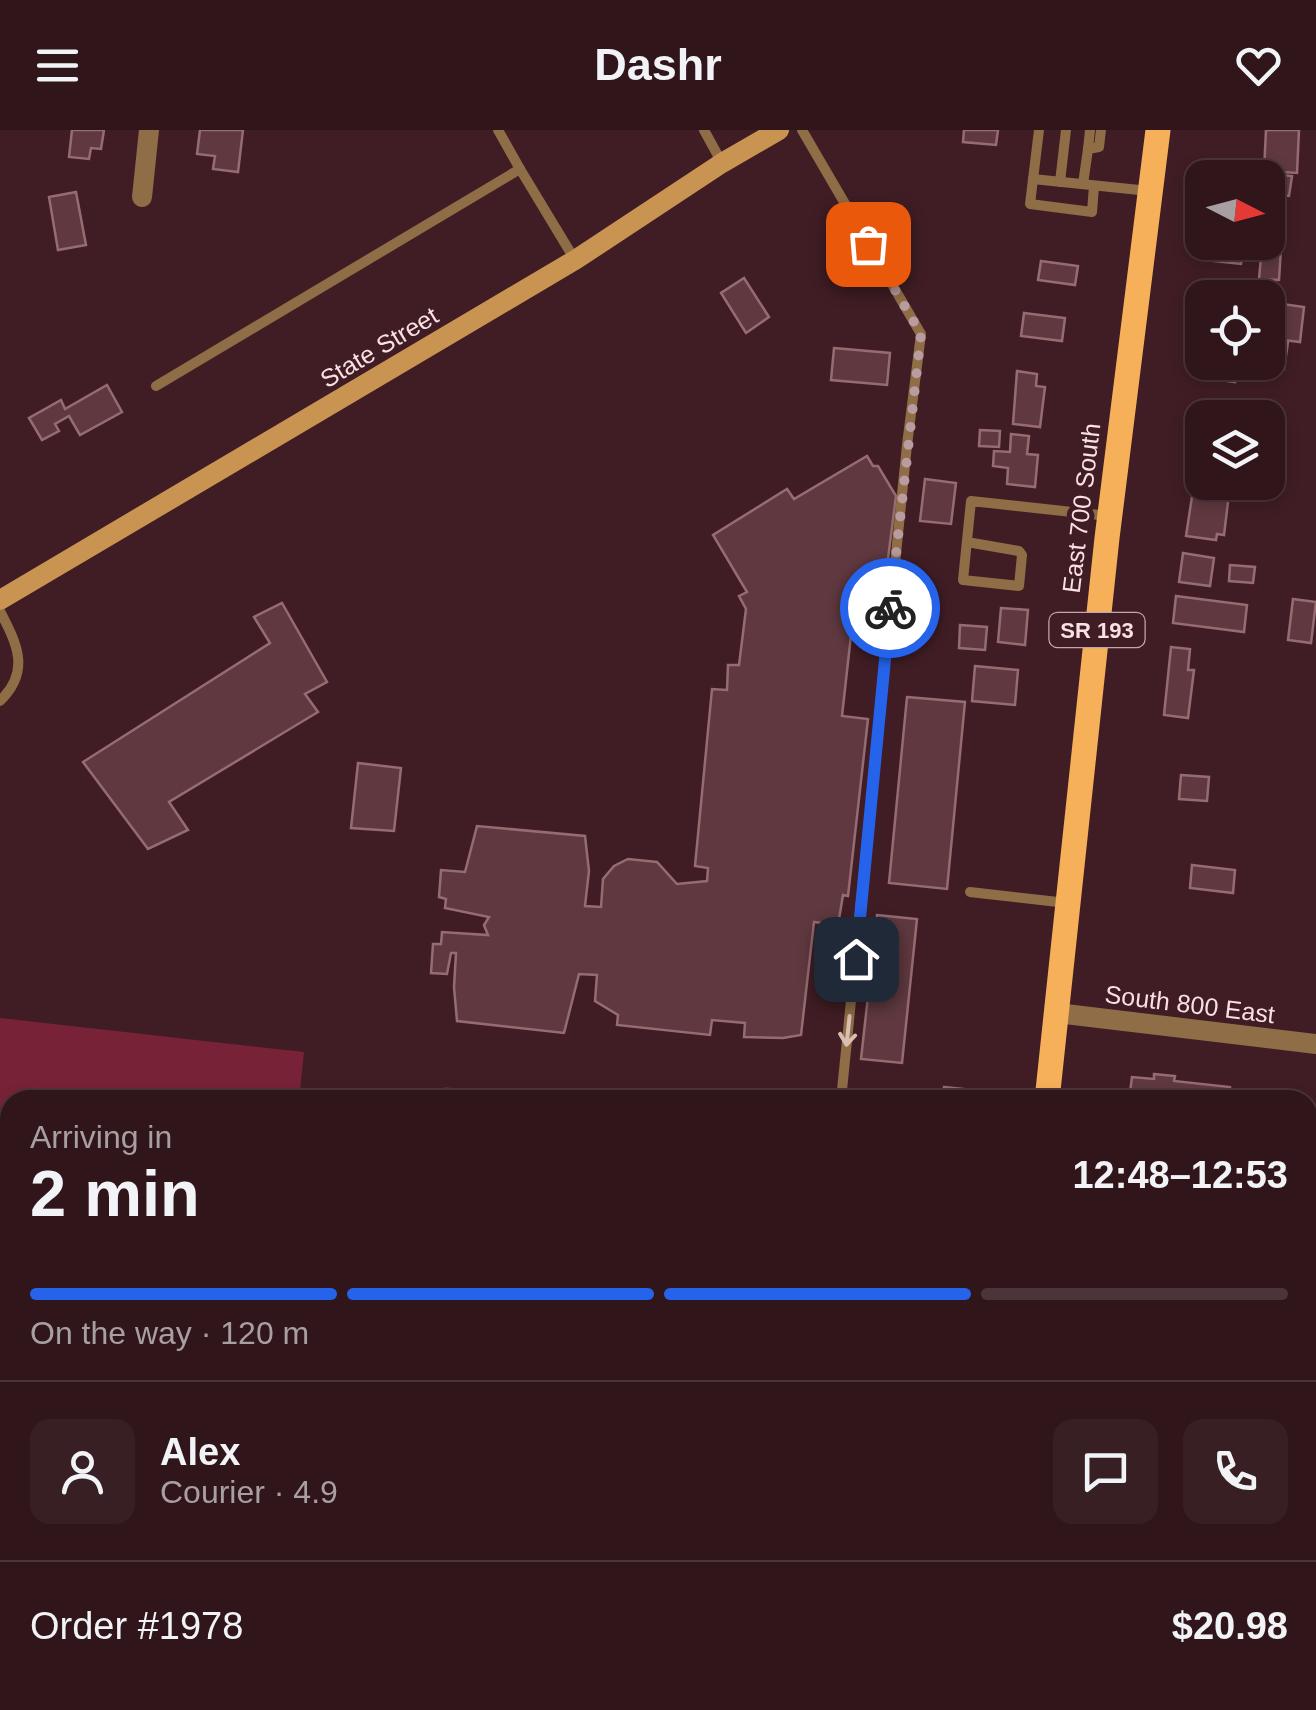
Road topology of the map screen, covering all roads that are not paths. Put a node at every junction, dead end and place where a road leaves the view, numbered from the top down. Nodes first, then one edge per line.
1 (150, 130) edge
2 (498, 130) edge
3 (704, 130) edge
4 (779, 130) edge
5 (802, 130) edge
6 (1039, 130) edge
7 (1066, 130) edge
8 (1090, 130) edge
9 (1101, 130) edge
10 (1158, 130) edge
11 (1088, 149) junction
12 (722, 163) junction
13 (520, 169) junction
14 (1033, 179) junction
15 (1060, 182) junction
16 (1089, 185) junction
17 (1150, 192) junction
18 (142, 197) dead end
19 (575, 260) junction
20 (156, 386) dead end
21 (1110, 516) junction
22 (967, 542) junction
23 (0, 600) edge
24 (0, 611) edge
25 (0, 701) edge
26 (970, 892) dead end
27 (1068, 903) junction
28 (1057, 1014) junction
29 (1316, 1044) edge
30 (843, 1090) edge
31 (1048, 1090) edge

1 - 18 street
2 - 13 lane
3 - 12 lane
4 - 12 main road, State Street
5 -> 30 lane
6 - 14 lane
7 - 15 lane
8 - 11 lane
9 - 11 lane
10 - 17 main road, East 700 South / SR 193
11 - 16 lane
12 - 19 main road, State Street
13 - 19 lane
13 - 20 lane
14 - 15 lane
14 - 16 lane
15 - 16 lane
16 - 17 lane
17 - 21 main road, East 700 South / SR 193
19 - 23 main road, State Street
21 - 22 lane
21 - 27 main road, East 700 South / SR 193
22 - 22 lane
24 - 25 lane
26 - 27 lane
27 - 28 main road, East 700 South / SR 193
28 - 29 street, South 800 East
28 - 31 main road, East 700 South / SR 193

